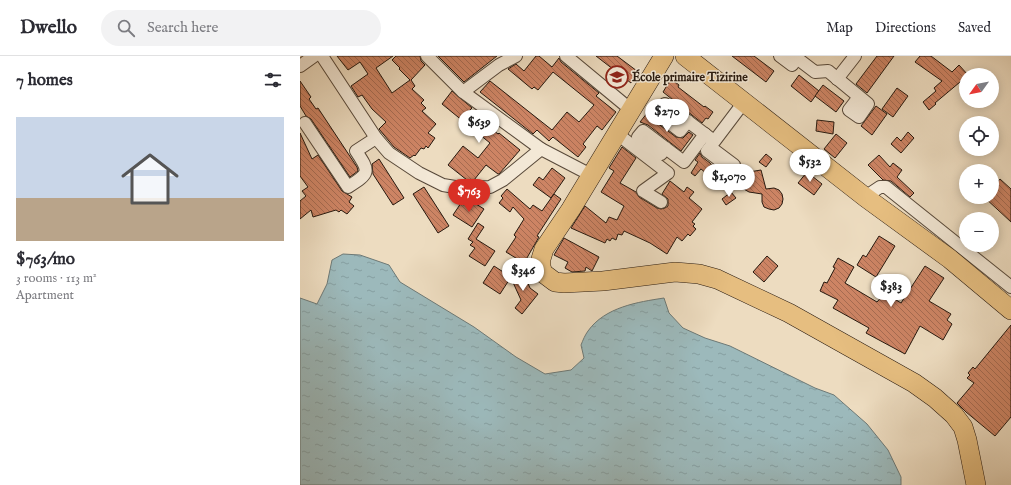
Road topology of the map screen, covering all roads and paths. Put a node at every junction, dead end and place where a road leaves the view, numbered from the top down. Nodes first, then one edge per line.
1 (314, 56) edge
2 (322, 56) edge
3 (427, 56) edge
4 (516, 56) edge
5 (566, 56) edge
6 (664, 56) edge
7 (685, 56) edge
8 (780, 56) edge
9 (846, 56) edge
10 (856, 56) edge
11 (796, 57) edge
12 (300, 66) edge
13 (835, 76) junction
14 (463, 92) junction
15 (859, 96) dead end
16 (744, 102) junction
17 (630, 109) junction
18 (688, 121) dead end
19 (302, 122) edge
20 (616, 133) junction
21 (376, 138) junction
22 (710, 141) junction
23 (666, 148) dead end
24 (541, 149) junction
25 (590, 175) junction
26 (865, 197) junction
27 (661, 202) dead end
28 (1011, 287) edge
29 (1011, 310) edge
30 (976, 485) edge

1 - 12 street
2 - 21 street
3 - 14 street
4 - 14 street
5 - 17 street
6 - 17 main road
7 - 16 main road
8 - 11 street
9 - 13 street
10 - 13 street
11 - 13 street
13 - 15 street
14 - 24 street
16 - 22 street
16 - 26 main road
17 - 20 main road
18 - 22 street
19 - 21 street
20 - 25 main road
20 - 27 street
21 - 24 street
22 - 23 street
24 - 25 street
25 - 30 main road
26 - 28 street
26 - 29 main road

